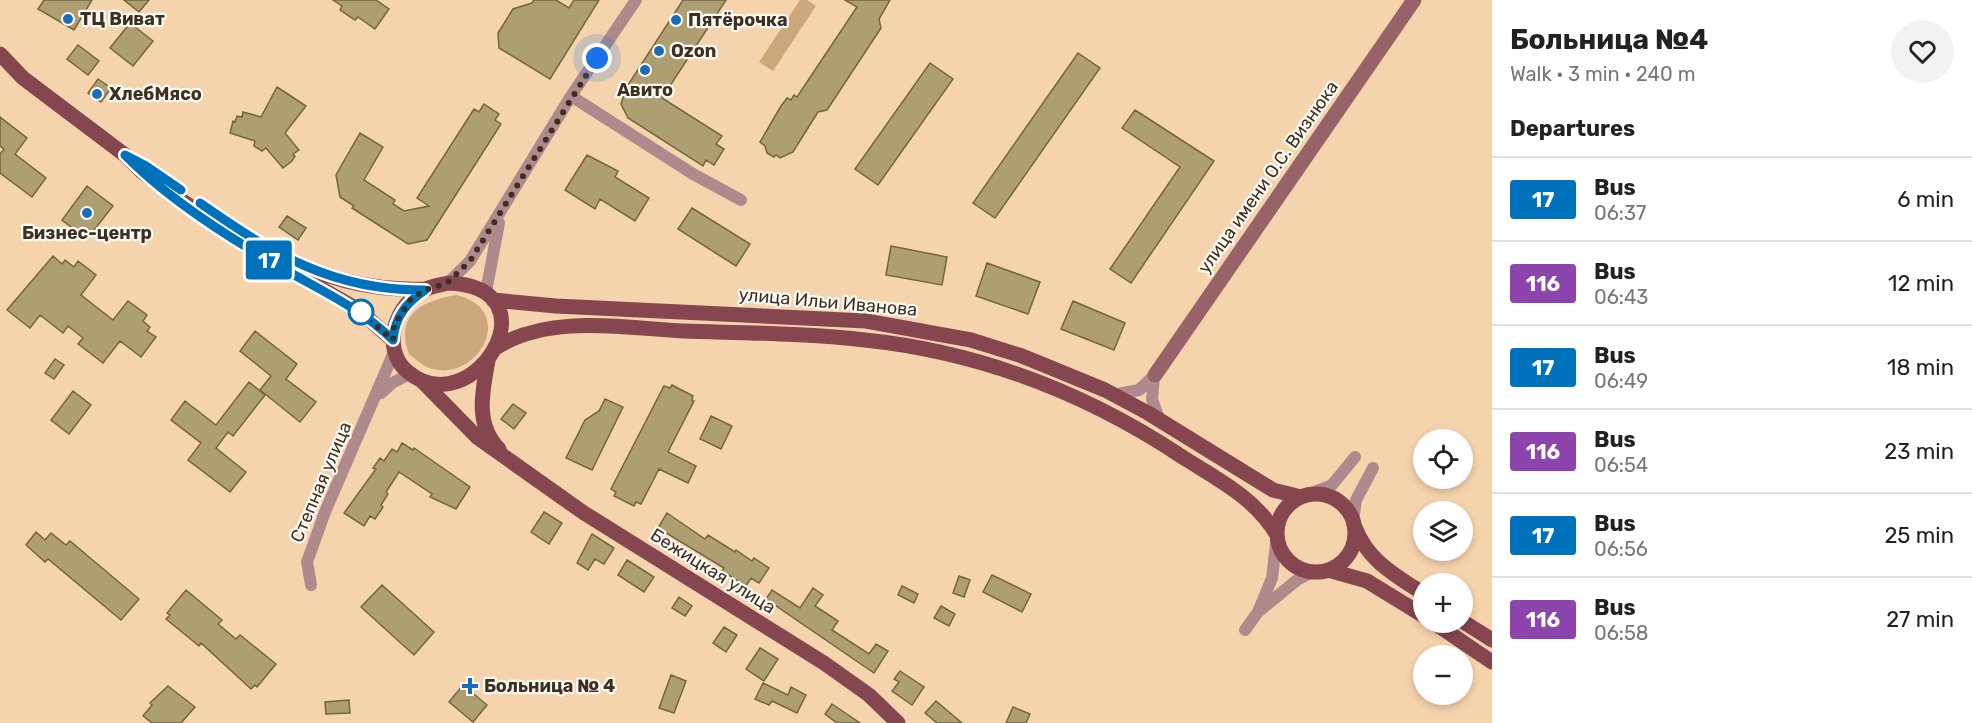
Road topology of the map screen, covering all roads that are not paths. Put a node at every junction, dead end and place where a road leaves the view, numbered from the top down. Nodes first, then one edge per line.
1 (636, 0) edge
2 (1414, 0) edge
3 (0, 54) edge
4 (571, 96) junction
5 (125, 155) junction
6 (741, 200) dead end
7 (503, 207) junction
8 (447, 283) junction
9 (425, 290) junction
10 (490, 296) junction
11 (393, 346) junction
12 (497, 347) junction
13 (488, 361) junction
14 (1155, 375) junction
15 (417, 378) junction
16 (1113, 394) junction
17 (378, 396) junction
18 (1159, 419) junction
19 (506, 455) junction
20 (1355, 457) dead end
21 (1373, 468) dead end
22 (1301, 497) junction
23 (1353, 522) junction
24 (1277, 535) junction
25 (1320, 571) junction
26 (311, 585) dead end
27 (1413, 586) edge
28 (1413, 609) edge
29 (1258, 612) junction
30 (1473, 628) edge
31 (1245, 630) dead end
32 (1449, 633) edge
33 (1492, 640) edge
34 (1492, 662) edge
35 (898, 723) edge

1 - 4 street
2 - 14 street, улица имени О.С. Визнюка
3 - 5 main road
4 - 6 street
4 - 7 street
5 - 9 main road
5 - 11 main road
7 - 8 street
7 - 10 street
8 - 9 main road
8 - 10 main road
9 - 11 main road
10 - 12 main road
10 - 16 main road, улица Ильи Иванова
11 - 15 main road
11 - 17 street, Степная улица
12 - 13 main road
12 - 24 main road, улица Ильи Иванова
13 - 15 main road
13 - 19 main road
14 - 16 street
14 - 18 street
15 - 17 street
15 - 19 main road
16 - 18 main road, улица Ильи Иванова
17 - 26 street, Степная улица
18 - 22 main road, улица Ильи Иванова
19 - 35 main road, Бежицкая улица
20 - 22 street
21 - 23 street
22 - 23 main road
22 - 24 main road
23 - 25 main road
23 - 27 main road
24 - 25 main road
24 - 29 street
25 - 28 main road
25 - 29 street
29 - 31 street
30 - 33 main road
32 - 34 main road

